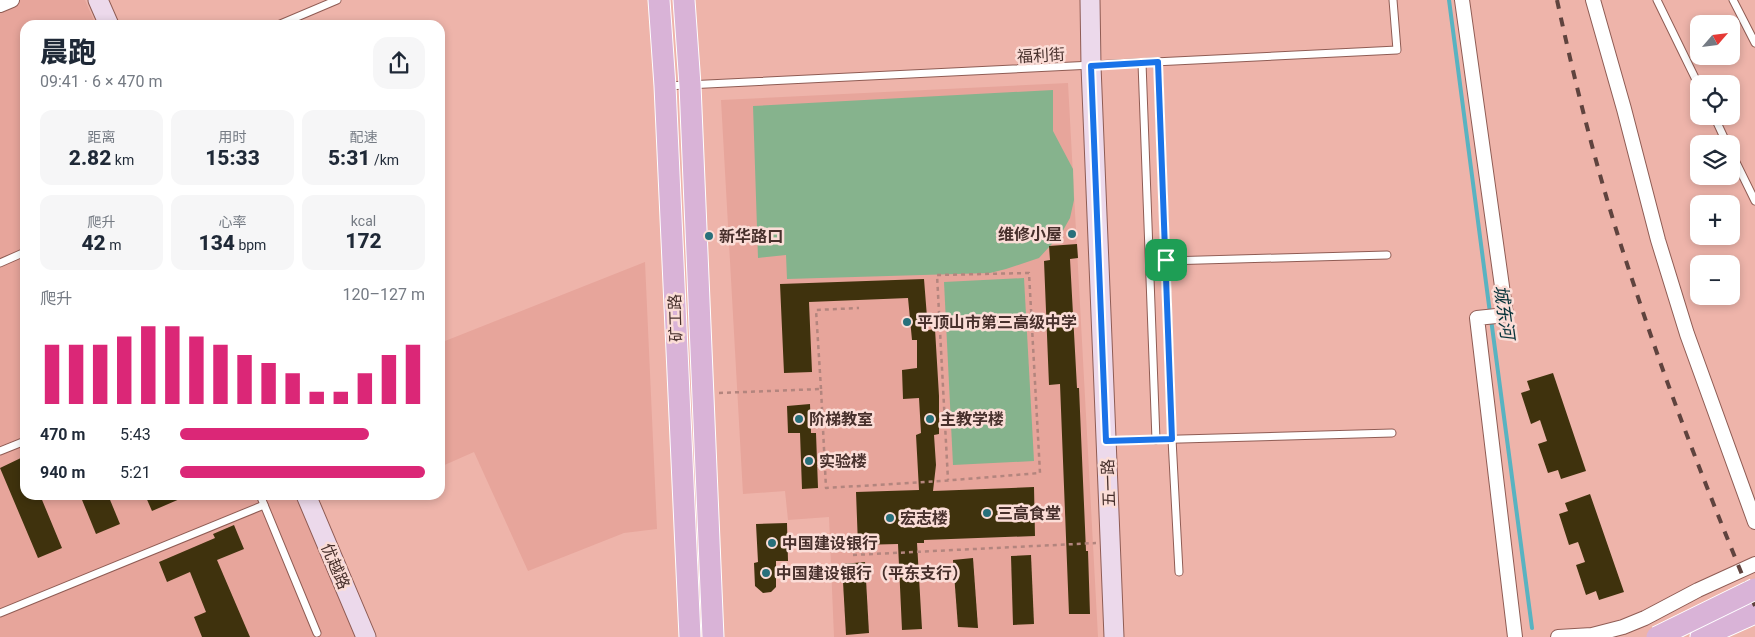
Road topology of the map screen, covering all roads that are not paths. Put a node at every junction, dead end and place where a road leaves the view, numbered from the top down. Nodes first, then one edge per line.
1 (12, 0) edge
2 (98, 0) edge
3 (338, 0) edge
4 (659, 0) edge
5 (684, 0) edge
6 (1090, 0) edge
7 (1393, 0) edge
8 (1462, 0) edge
9 (1593, 0) edge
10 (1657, 0) edge
11 (1733, 0) edge
12 (0, 5) edge
13 (107, 20) edge
14 (290, 20) edge
15 (1755, 43) edge
16 (1158, 62) junction
17 (1142, 63) junction
18 (1091, 66) junction
19 (1694, 75) edge
20 (690, 85) junction
21 (665, 86) junction
22 (1740, 170) edge
23 (1755, 201) edge
24 (20, 254) edge
25 (1387, 255) dead end
26 (1166, 260) junction
27 (0, 263) edge
28 (1392, 434) dead end
29 (1172, 439) junction
30 (1156, 440) junction
31 (1106, 441) junction
32 (20, 443) edge
33 (0, 451) edge
34 (262, 500) edge
35 (308, 500) edge
36 (264, 506) junction
37 (1755, 522) edge
38 (1755, 564) edge
39 (1179, 572) dead end
40 (1755, 589) edge
41 (1755, 602) edge
42 (0, 613) edge
43 (1755, 613) edge
44 (1755, 625) edge
45 (317, 633) dead end
46 (366, 637) edge
47 (690, 637) edge
48 (712, 637) edge
49 (1114, 637) edge
50 (1515, 637) edge
51 (1558, 637) edge
52 (1657, 637) edge
53 (1675, 637) edge
54 (1701, 637) edge
55 (1724, 637) edge

1 - 12 street
2 - 13 street
3 - 14 lane
4 - 21 main road, 矿工路
5 - 20 main road, 矿工路
6 - 18 street, 五一路
7 - 16 lane, 福利街
8 - 50 street
9 - 37 street
10 - 19 lane
11 - 15 lane
16 - 17 lane, 福利街
16 - 26 lane
17 - 18 lane, 福利街
17 - 30 lane
18 - 20 lane, 福利街
18 - 31 street, 五一路
20 - 21 lane, 福利街
20 - 48 main road, 矿工路
21 - 47 main road, 矿工路
22 - 23 lane
24 - 27 lane
25 - 26 lane
26 - 29 lane
28 - 29 lane
29 - 30 lane
29 - 39 lane
30 - 31 lane
31 - 49 street, 五一路
32 - 33 lane
34 - 36 lane
35 - 46 street, 优越路
36 - 42 lane
36 - 45 lane
38 - 51 street
40 - 52 main road, bridge
41 - 53 main road
43 - 54 main road
44 - 55 main road

